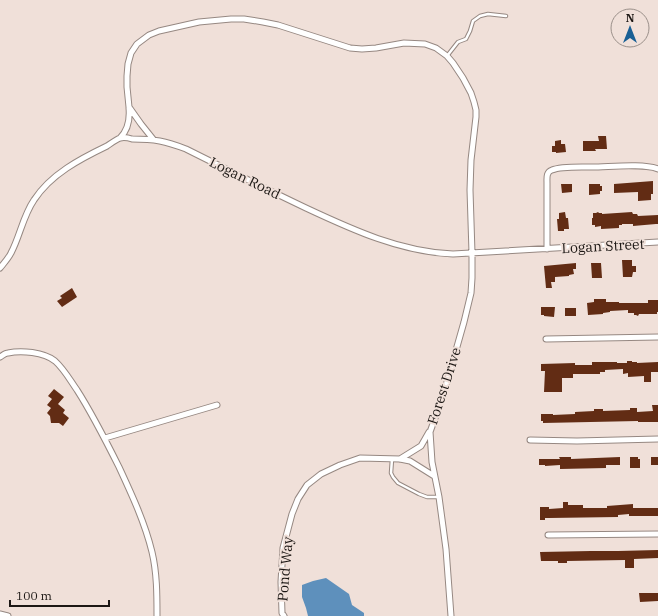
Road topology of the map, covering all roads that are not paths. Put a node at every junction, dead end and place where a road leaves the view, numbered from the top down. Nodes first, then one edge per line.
1 (506, 16) dead end
2 (447, 56) junction
3 (129, 107) junction
4 (120, 138) junction
5 (153, 139) junction
6 (658, 169) edge
7 (658, 242) edge
8 (547, 249) junction
9 (472, 253) junction
10 (0, 268) edge
11 (658, 337) edge
12 (546, 339) dead end
13 (0, 352) edge
14 (6, 353) junction
15 (0, 357) edge
16 (217, 404) dead end
17 (430, 432) junction
18 (105, 438) junction
19 (658, 439) edge
20 (530, 440) dead end
21 (392, 458) junction
22 (400, 459) junction
23 (434, 476) junction
24 (439, 497) junction
25 (658, 534) edge
26 (548, 535) dead end
27 (0, 614) edge
28 (282, 615) edge
29 (8, 616) edge
30 (157, 616) edge
31 (451, 616) edge

1 - 2 lane
2 - 3 street
2 - 9 street, Forest Drive
3 - 4 street
3 - 5 street
4 - 5 street, Logan Road
4 - 10 street
5 - 9 street, Logan Road
6 - 8 street
7 - 8 street, Logan Street
8 - 9 street, Logan Road
9 - 17 street, Forest Drive
11 - 12 street
13 - 14 street
14 - 15 street
14 - 18 street
16 - 18 street
17 - 22 street
17 - 23 street, Forest Drive
18 - 30 street
19 - 20 street
21 - 22 street, Pond Way
21 - 24 lane
21 - 28 street, Pond Way
22 - 23 street, Pond Way
23 - 24 street, Forest Drive
24 - 31 street, Forest Drive
25 - 26 street
27 - 29 street

